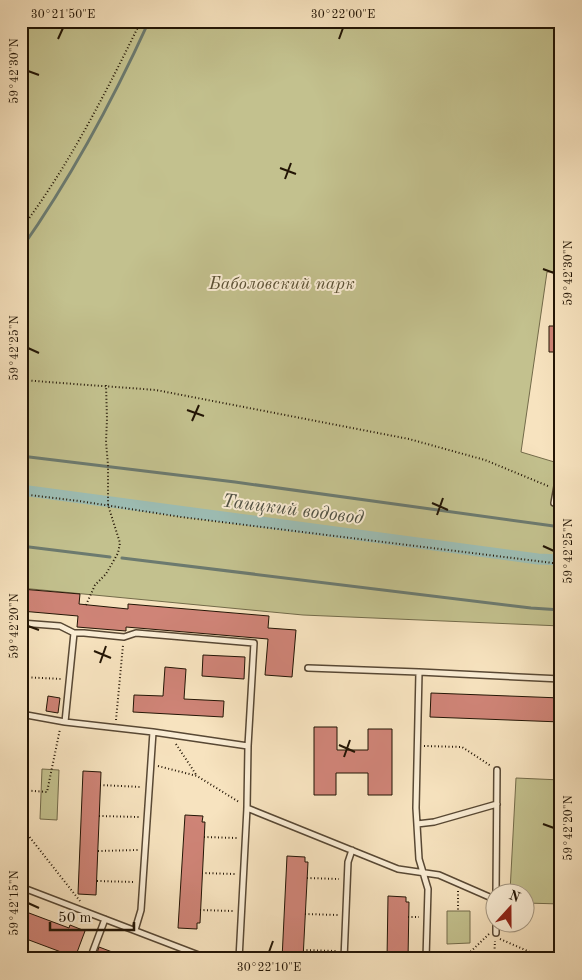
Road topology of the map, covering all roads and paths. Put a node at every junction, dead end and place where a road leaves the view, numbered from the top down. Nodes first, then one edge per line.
1 (141, 21) edge
2 (21, 229) edge
3 (21, 380) edge
4 (106, 385) junction
5 (561, 464) edge
6 (558, 490) edge
7 (21, 494) edge
8 (554, 503) dead end
9 (108, 505) junction
10 (561, 564) edge
11 (86, 605) dead end
12 (21, 623) edge
13 (74, 633) junction
14 (124, 637) junction
15 (308, 668) dead end
16 (419, 672) junction
17 (21, 677) edge
18 (561, 679) edge
19 (67, 680) dead end
20 (21, 714) edge
21 (63, 723) junction
22 (115, 727) junction
23 (153, 732) junction
24 (171, 737) dead end
25 (248, 746) junction
26 (418, 746) junction
27 (158, 766) dead end
28 (498, 770) joint
29 (196, 776) junction
30 (100, 785) dead end
31 (149, 787) junction
32 (21, 790) edge
33 (497, 804) junction
34 (246, 807) junction
35 (99, 816) dead end
36 (147, 817) junction
37 (417, 824) junction
38 (21, 826) edge
39 (204, 837) dead end
40 (245, 839) junction
41 (145, 849) junction
42 (352, 850) junction
43 (98, 851) dead end
44 (423, 872) junction
45 (202, 873) dead end
46 (244, 875) junction
47 (307, 878) dead end
48 (348, 879) junction
49 (97, 881) dead end
50 (143, 882) junction
51 (496, 882) edge
52 (458, 883) junction
53 (21, 887) edge
54 (484, 895) edge
55 (81, 902) dead end
56 (200, 910) dead end
57 (242, 911) junction
58 (458, 911) dead end
59 (305, 914) dead end
60 (346, 915) junction
61 (408, 917) dead end
62 (428, 917) junction
63 (104, 919) junction
64 (135, 930) junction
65 (494, 932) edge
66 (303, 950) dead end
67 (345, 952) junction
68 (90, 959) edge
69 (209, 959) edge
70 (239, 959) edge
71 (344, 959) edge
72 (426, 959) edge
73 (462, 959) edge
74 (494, 959) edge
75 (546, 959) edge

1 - 2 path
3 - 4 path
4 - 6 path
4 - 9 path
5 - 6 lane
6 - 8 lane
7 - 9 path
9 - 10 path
9 - 11 path
12 - 13 lane
13 - 14 lane
13 - 21 lane
14 - 22 path
14 - 25 lane
15 - 16 lane
16 - 18 lane
16 - 26 lane
17 - 19 path
20 - 21 lane
21 - 22 lane
21 - 32 path
22 - 23 lane
23 - 25 lane
23 - 31 lane
24 - 29 path
25 - 34 lane
26 - 28 path
26 - 37 lane
27 - 29 path
28 - 33 lane
29 - 34 path
30 - 31 path
31 - 36 lane
33 - 37 lane
33 - 51 lane
34 - 40 lane
34 - 42 lane
35 - 36 path
36 - 41 lane
37 - 44 lane
38 - 55 path
39 - 40 path
40 - 46 lane
41 - 43 path
41 - 50 lane
42 - 44 lane
42 - 48 lane
44 - 52 lane
44 - 62 lane
45 - 46 path
46 - 57 lane
47 - 48 path
48 - 60 lane
49 - 50 path
50 - 64 lane
52 - 54 lane
52 - 58 path
53 - 63 lane
56 - 57 path
57 - 70 lane
59 - 60 path
60 - 67 lane
61 - 62 path
62 - 72 lane
63 - 64 lane
63 - 68 lane
64 - 69 lane
65 - 73 path
66 - 67 path
67 - 71 lane
74 - 75 path

